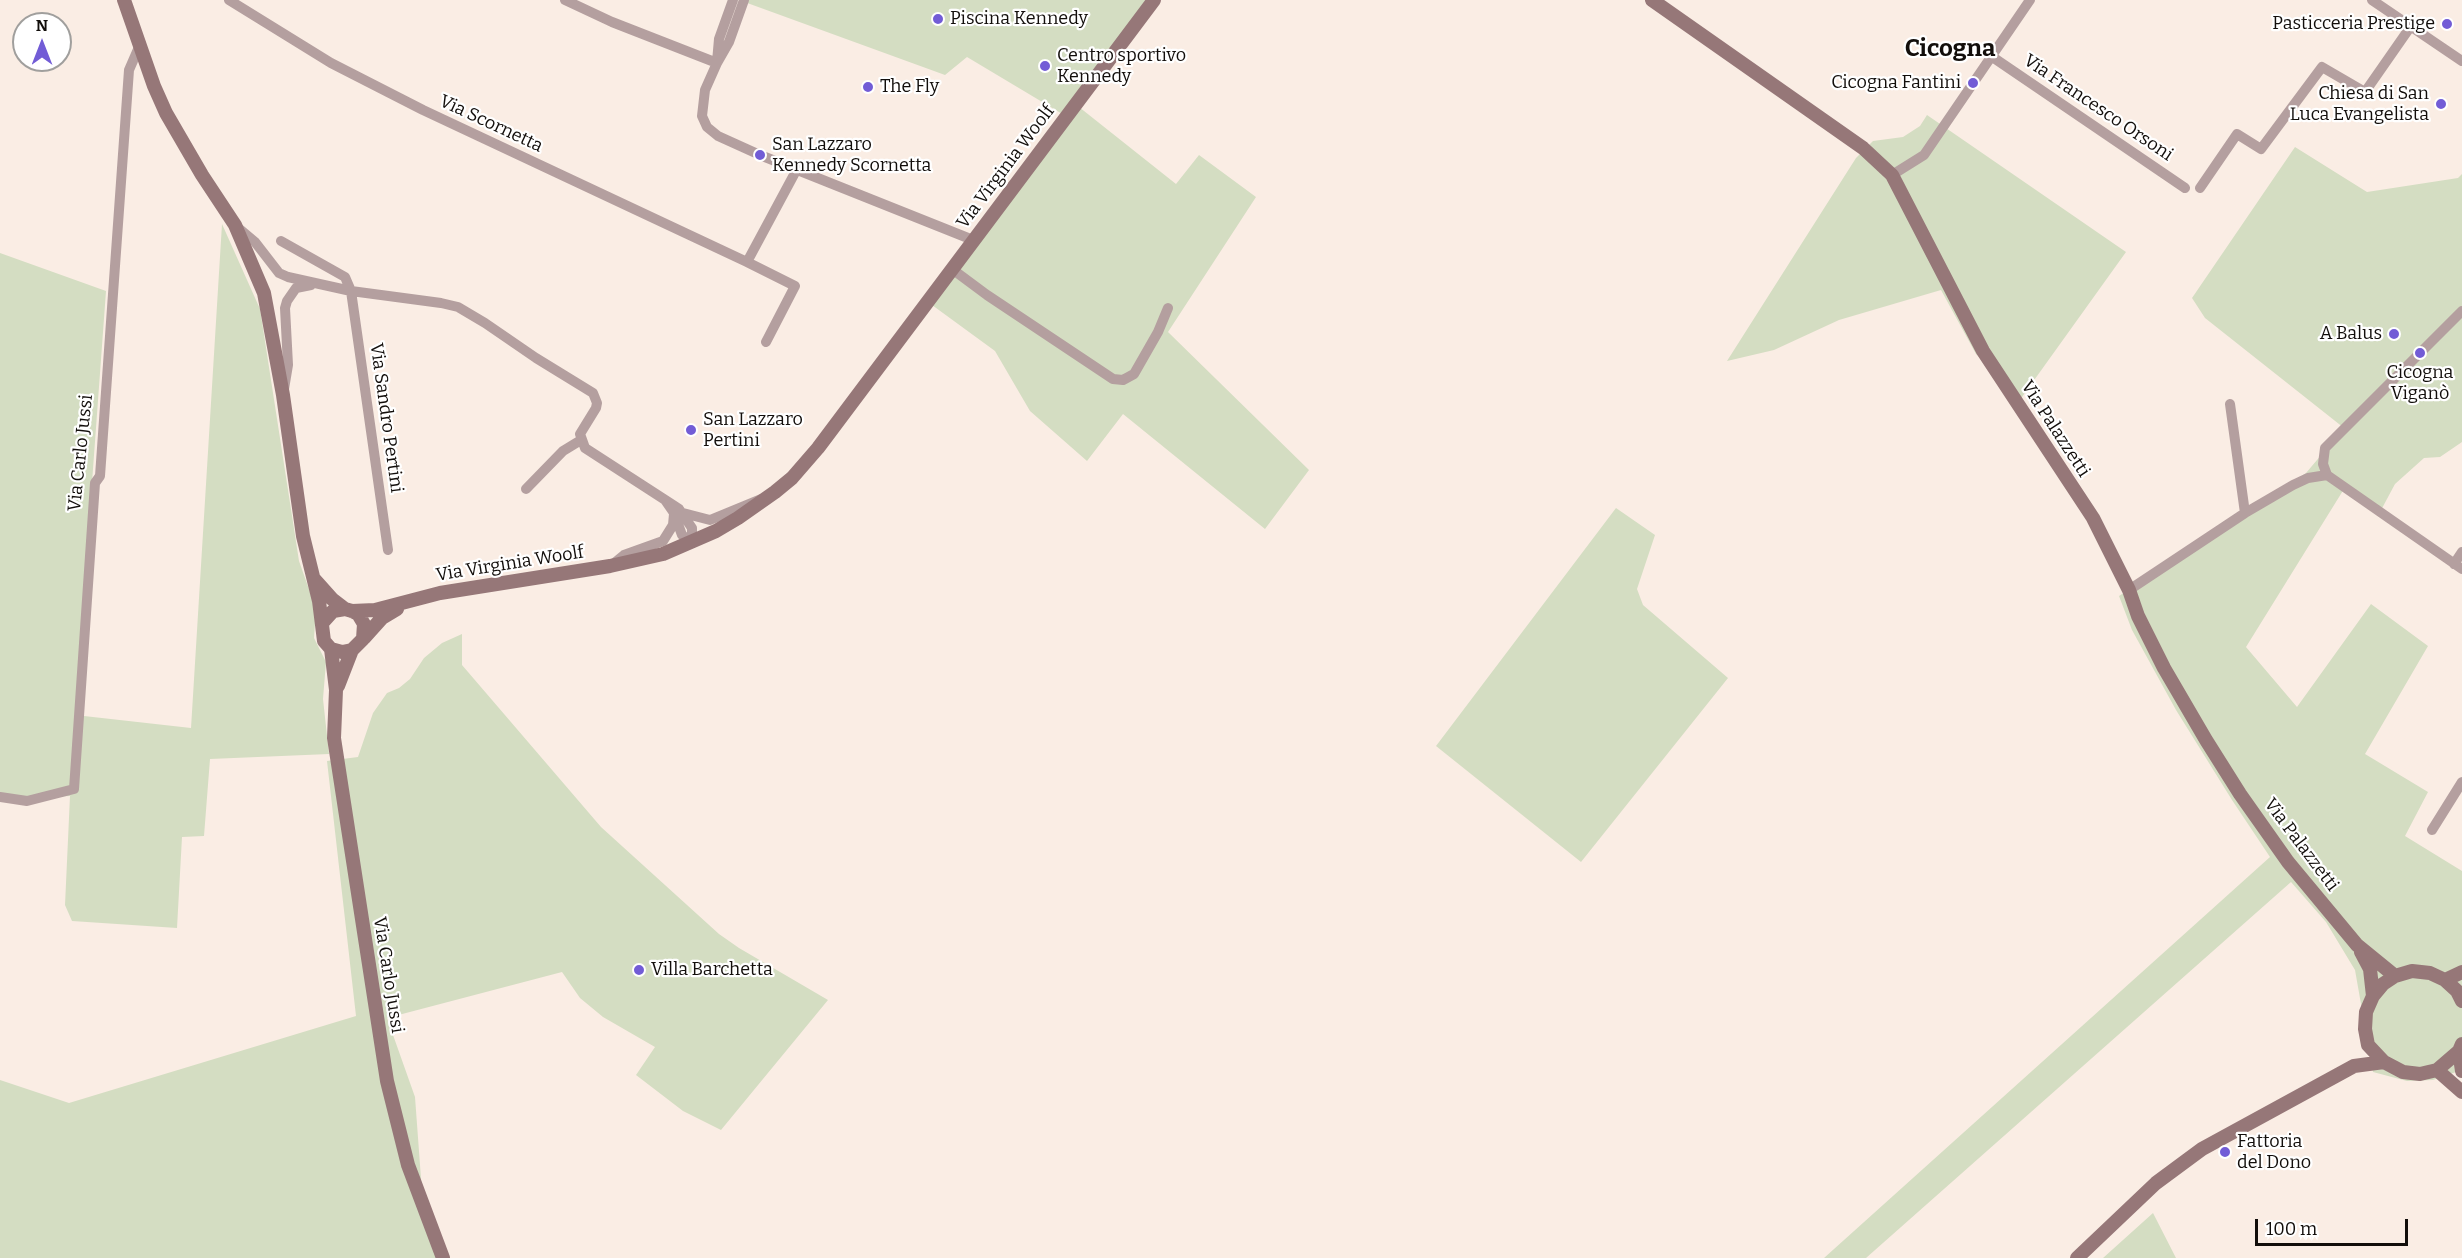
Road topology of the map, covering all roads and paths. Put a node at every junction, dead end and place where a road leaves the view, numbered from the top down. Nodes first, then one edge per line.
1 (124, 0) edge
2 (230, 0) edge
3 (565, 0) edge
4 (733, 0) edge
5 (744, 0) edge
6 (1154, 0) edge
7 (1652, 0) edge
8 (2030, 0) edge
9 (2372, 0) edge
10 (2411, 26) junction
11 (139, 47) junction
12 (1992, 56) junction
13 (2462, 62) edge
14 (717, 63) junction
15 (797, 170) junction
16 (1892, 175) junction
17 (2186, 188) dead end
18 (2200, 188) dead end
19 (235, 225) junction
20 (973, 240) junction
21 (281, 242) dead end
22 (747, 262) junction
23 (952, 269) junction
24 (314, 284) junction
25 (351, 291) junction
26 (1168, 308) dead end
27 (2462, 311) edge
28 (766, 342) dead end
29 (283, 395) junction
30 (2230, 404) dead end
31 (581, 440) junction
32 (2327, 475) junction
33 (526, 489) dead end
34 (767, 497) junction
35 (678, 513) junction
36 (2245, 513) junction
37 (692, 542) junction
38 (388, 550) dead end
39 (2462, 552) edge
40 (610, 566) junction
41 (2458, 566) edge
42 (313, 579) junction
43 (2129, 590) junction
44 (417, 598) junction
45 (349, 610) junction
46 (323, 622) junction
47 (363, 639) junction
48 (331, 649) junction
49 (352, 650) junction
50 (336, 690) junction
51 (2462, 782) edge
52 (0, 797) edge
53 (2432, 830) dead end
54 (2357, 945) junction
55 (2462, 972) edge
56 (2395, 976) junction
57 (2445, 980) junction
58 (2460, 992) edge
59 (2373, 996) junction
60 (2368, 1045) junction
61 (2461, 1047) edge
62 (2384, 1062) junction
63 (2354, 1066) junction
64 (2437, 1070) junction
65 (2462, 1071) edge
66 (2462, 1092) edge
67 (443, 1258) edge
68 (2077, 1258) edge

1 - 11 street
2 - 22 street, Via Scornetta
3 - 14 street
4 - 14 street
5 - 14 street
6 - 20 street, Via Virginia Woolf
7 - 16 street, Via Palazzetti
8 - 12 street
9 - 10 street
10 - 13 street
10 - 18 street
11 - 19 street
11 - 52 street, Via Carlo Jussi
12 - 16 street
12 - 17 street, Via Francesco Orsoni
14 - 15 street
15 - 20 street
15 - 22 street
16 - 43 street, Via Palazzetti
19 - 24 street
19 - 29 street
20 - 23 street, Via Virginia Woolf
21 - 25 street
22 - 28 street, Via Scornetta
23 - 26 street
23 - 34 street, Via Virginia Woolf
24 - 25 street
24 - 29 street
25 - 31 street
25 - 38 street, Via Sandro Pertini
27 - 32 street
29 - 42 street
30 - 36 street
31 - 33 street
31 - 35 street
32 - 36 street
32 - 41 street
34 - 35 street, Via Virginia Woolf
34 - 37 street, Via Virginia Woolf
35 - 37 street
35 - 40 street, Via Virginia Woolf
36 - 43 street
37 - 40 street, Via Virginia Woolf
39 - 41 street
40 - 44 street, Via Virginia Woolf
42 - 45 street
42 - 46 street
43 - 54 street, Via Palazzetti
44 - 45 street, Via Virginia Woolf
44 - 47 street, Via Virginia Woolf
45 - 46 street
45 - 47 street
46 - 48 street
47 - 49 street
48 - 49 street
48 - 50 street, Via Carlo Jussi
49 - 50 street, Via Carlo Jussi
50 - 67 street, Via Carlo Jussi
51 - 53 street
54 - 56 street, Via Palazzetti
54 - 59 street, Via Palazzetti
55 - 57 street
56 - 57 street
56 - 59 street
57 - 58 street
59 - 60 street, Via Palazzetti
60 - 62 street
60 - 63 street
61 - 64 street
61 - 65 street
62 - 63 street
62 - 64 street
63 - 68 street
64 - 66 street

